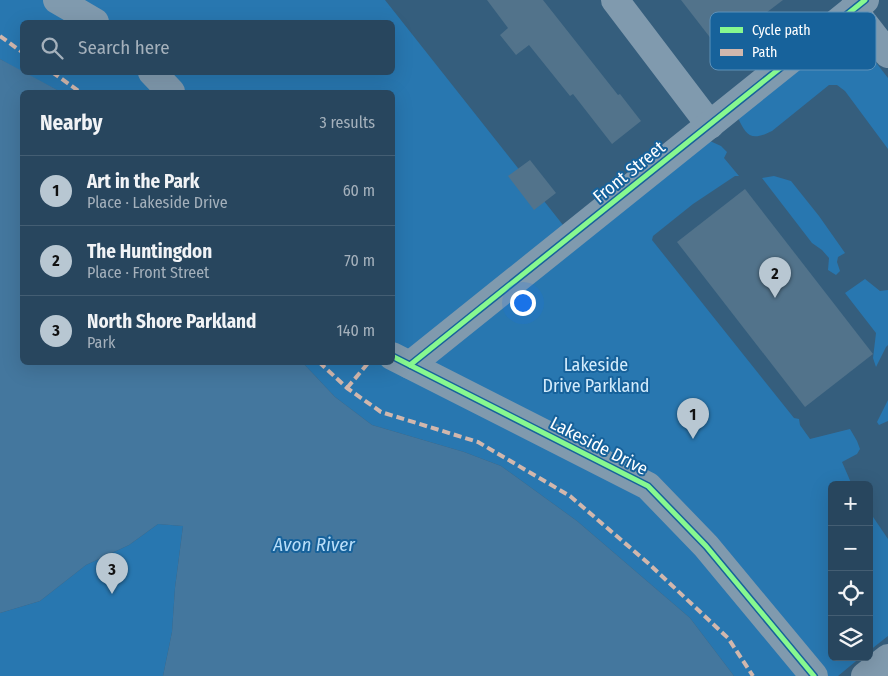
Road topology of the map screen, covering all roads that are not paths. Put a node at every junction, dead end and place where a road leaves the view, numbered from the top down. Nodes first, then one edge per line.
1 (57, 0) edge
2 (614, 0) edge
3 (92, 20) edge
4 (876, 34) edge
5 (888, 54) edge
6 (778, 70) edge
7 (155, 75) edge
8 (169, 90) edge
9 (710, 125) junction
10 (401, 361) edge
11 (888, 658) edge
12 (814, 676) edge
13 (865, 676) edge

1 - 3 street
2 - 9 street
4 - 5 street
6 - 9 street, Front Street
7 - 8 street
9 - 10 street, Front Street
10 - 12 street, Lakeside Drive
11 - 13 street

